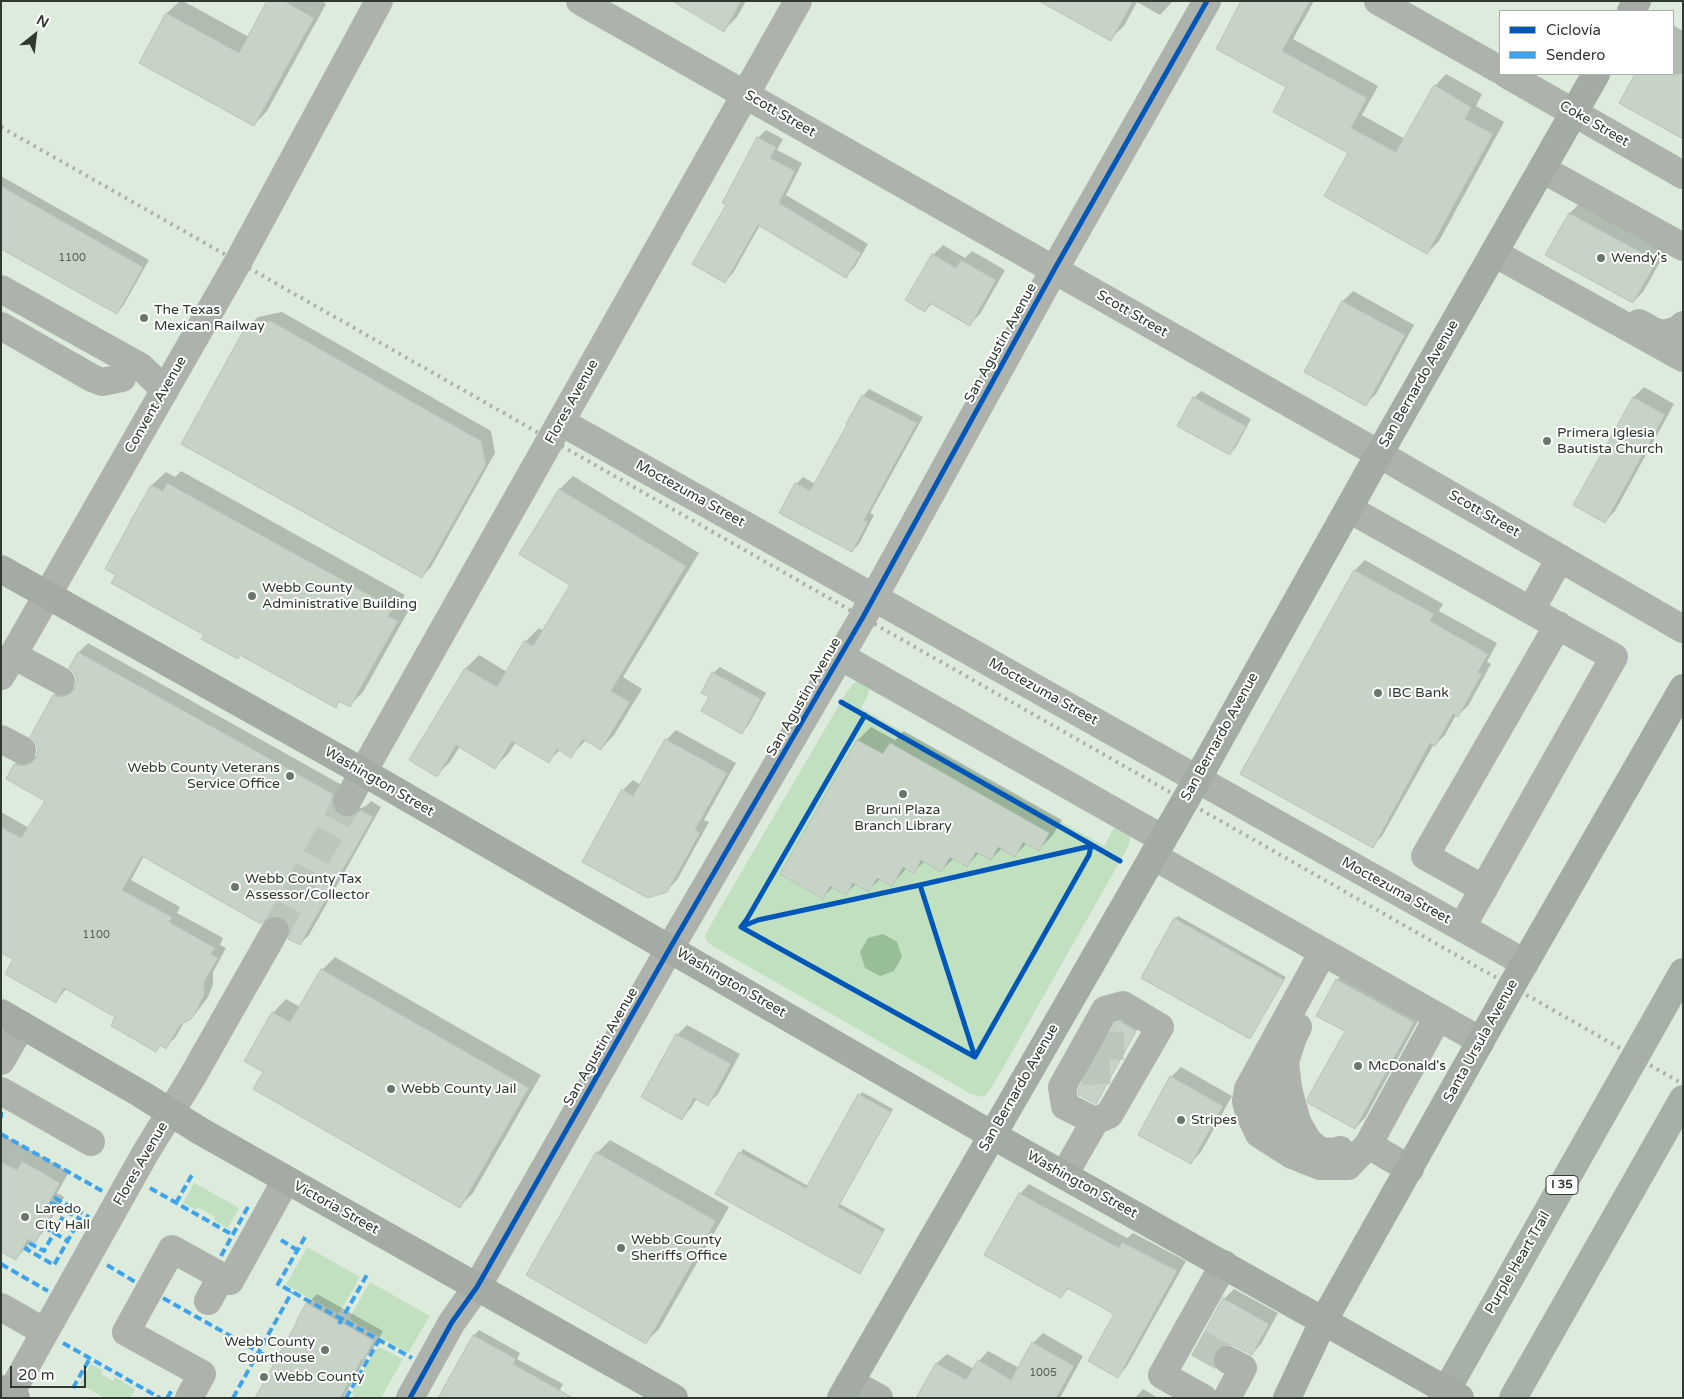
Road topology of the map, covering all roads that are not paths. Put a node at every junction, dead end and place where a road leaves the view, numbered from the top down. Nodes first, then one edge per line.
1 (378, 1) edge
2 (580, 1) edge
3 (798, 1) edge
4 (1207, 1) edge
5 (1378, 1) edge
6 (1499, 69) edge
7 (1508, 75) edge
8 (1595, 75) edge
9 (745, 95) junction
10 (1574, 112) junction
11 (1683, 174) edge
12 (1553, 175) junction
13 (1683, 248) edge
14 (1505, 259) junction
15 (1683, 267) edge
16 (1054, 270) junction
17 (1, 289) edge
18 (1, 308) edge
19 (1683, 325) edge
20 (1, 326) edge
21 (1683, 358) edge
22 (122, 378) junction
23 (165, 390) junction
24 (561, 422) junction
25 (1379, 454) junction
26 (1349, 509) junction
27 (1560, 558) junction
28 (1, 569) edge
29 (46, 595) junction
30 (874, 597) junction
31 (1532, 610) junction
32 (1558, 625) junction
33 (1683, 629) edge
34 (840, 656) junction
35 (7, 665) edge
36 (61, 681) dead end
37 (1683, 688) edge
38 (363, 772) junction
39 (1196, 778) junction
40 (347, 802) tunnel mouth
41 (1158, 847) junction
42 (1484, 889) junction
43 (1462, 927) junction
44 (275, 931) tunnel mouth
45 (670, 948) junction
46 (1320, 958) junction
47 (1525, 963) junction
48 (1683, 972) edge
49 (1074, 993) junction
50 (1105, 1010) junction
51 (12, 1019) edge
52 (1432, 1027) junction
53 (1481, 1041) junction
54 (1, 1061) edge
55 (1079, 1064) junction
56 (1030, 1069) junction
57 (1, 1091) edge
58 (1683, 1099) edge
59 (171, 1113) junction
60 (1095, 1121) junction
61 (992, 1135) junction
62 (91, 1142) dead end
63 (1368, 1146) junction
64 (1410, 1169) junction
65 (1064, 1175) junction
66 (286, 1180) junction
67 (1224, 1264) junction
68 (221, 1276) junction
69 (477, 1287) junction
70 (208, 1301) dead end
71 (1, 1307) edge
72 (1324, 1320) junction
73 (45, 1332) junction
74 (1228, 1360) tunnel mouth
75 (846, 1390) edge
76 (9, 1395) edge
77 (189, 1398) edge
78 (410, 1398) edge
79 (674, 1398) edge
80 (879, 1398) edge
81 (1203, 1398) edge
82 (1226, 1398) edge
83 (1287, 1398) edge
84 (1442, 1398) edge
85 (1460, 1398) edge
86 (1514, 1398) edge

1 - 23 street, Convent Avenue
2 - 9 street, Scott Street
3 - 9 street, Flores Avenue
4 - 16 street, San Agustin Avenue
5 - 6 street
7 - 10 street, Coke Street
8 - 10 main road, San Bernardo Avenue
9 - 16 street, Scott Street
9 - 24 street, Flores Avenue
10 - 11 street, Coke Street
10 - 12 main road, San Bernardo Avenue
12 - 13 street
12 - 14 main road, San Bernardo Avenue
12 - 15 street
14 - 19 street
14 - 21 street
14 - 25 main road, San Bernardo Avenue
16 - 25 street, Scott Street
16 - 30 street, San Agustin Avenue
17 - 23 street
18 - 22 street
20 - 22 street
22 - 23 street
23 - 29 street, Convent Avenue
24 - 30 street, Moctezuma Street
24 - 38 street, Flores Avenue
25 - 26 main road, San Bernardo Avenue
25 - 27 street, Scott Street
26 - 31 street
26 - 39 main road, San Bernardo Avenue
27 - 31 street
27 - 33 street, Scott Street
28 - 29 main road, Washington Street
29 - 35 street, Convent Avenue
29 - 38 main road, Washington Street
30 - 34 street, San Agustin Avenue
30 - 39 street, Moctezuma Street
31 - 32 street
32 - 42 street
32 - 42 street
34 - 41 street
34 - 45 street, San Agustin Avenue
35 - 36 street
37 - 47 main road, Santa Ursula Avenue
38 - 40 street, Flores Avenue
38 - 45 main road, Washington Street
39 - 41 main road, San Bernardo Avenue
39 - 43 street, Moctezuma Street
41 - 46 street
41 - 49 main road, San Bernardo Avenue
42 - 43 street
43 - 47 street, Moctezuma Street
44 - 59 street, Flores Avenue
45 - 61 main road, Washington Street
45 - 69 street, San Agustin Avenue
46 - 52 street
46 - 52 street
46 - 63 street
47 - 53 main road, Santa Ursula Avenue
48 - 84 highway, Purple Heart Trail / I 35
49 - 50 street
49 - 56 main road, San Bernardo Avenue
50 - 55 street
50 - 60 street
51 - 54 street
51 - 59 main road, Victoria Street
52 - 53 street
52 - 63 street
53 - 64 main road, Santa Ursula Avenue
55 - 56 street
55 - 60 street
56 - 61 main road, San Bernardo Avenue
57 - 62 street
58 - 86 highway
59 - 66 main road, Victoria Street
59 - 73 street, Flores Avenue
60 - 65 street
61 - 65 main road, Washington Street
61 - 75 main road, San Bernardo Avenue
63 - 64 street
64 - 72 main road, Santa Ursula Avenue
65 - 67 main road, Washington Street
66 - 68 street
66 - 69 main road, Victoria Street
67 - 72 main road, Washington Street
67 - 81 street
68 - 70 street
68 - 77 street
69 - 78 street, San Agustin Avenue
69 - 79 main road, Victoria Street
71 - 73 street
72 - 83 main road, Santa Ursula Avenue
72 - 85 main road, Washington Street, bridge
73 - 76 street, Flores Avenue
74 - 82 street
75 - 80 street

